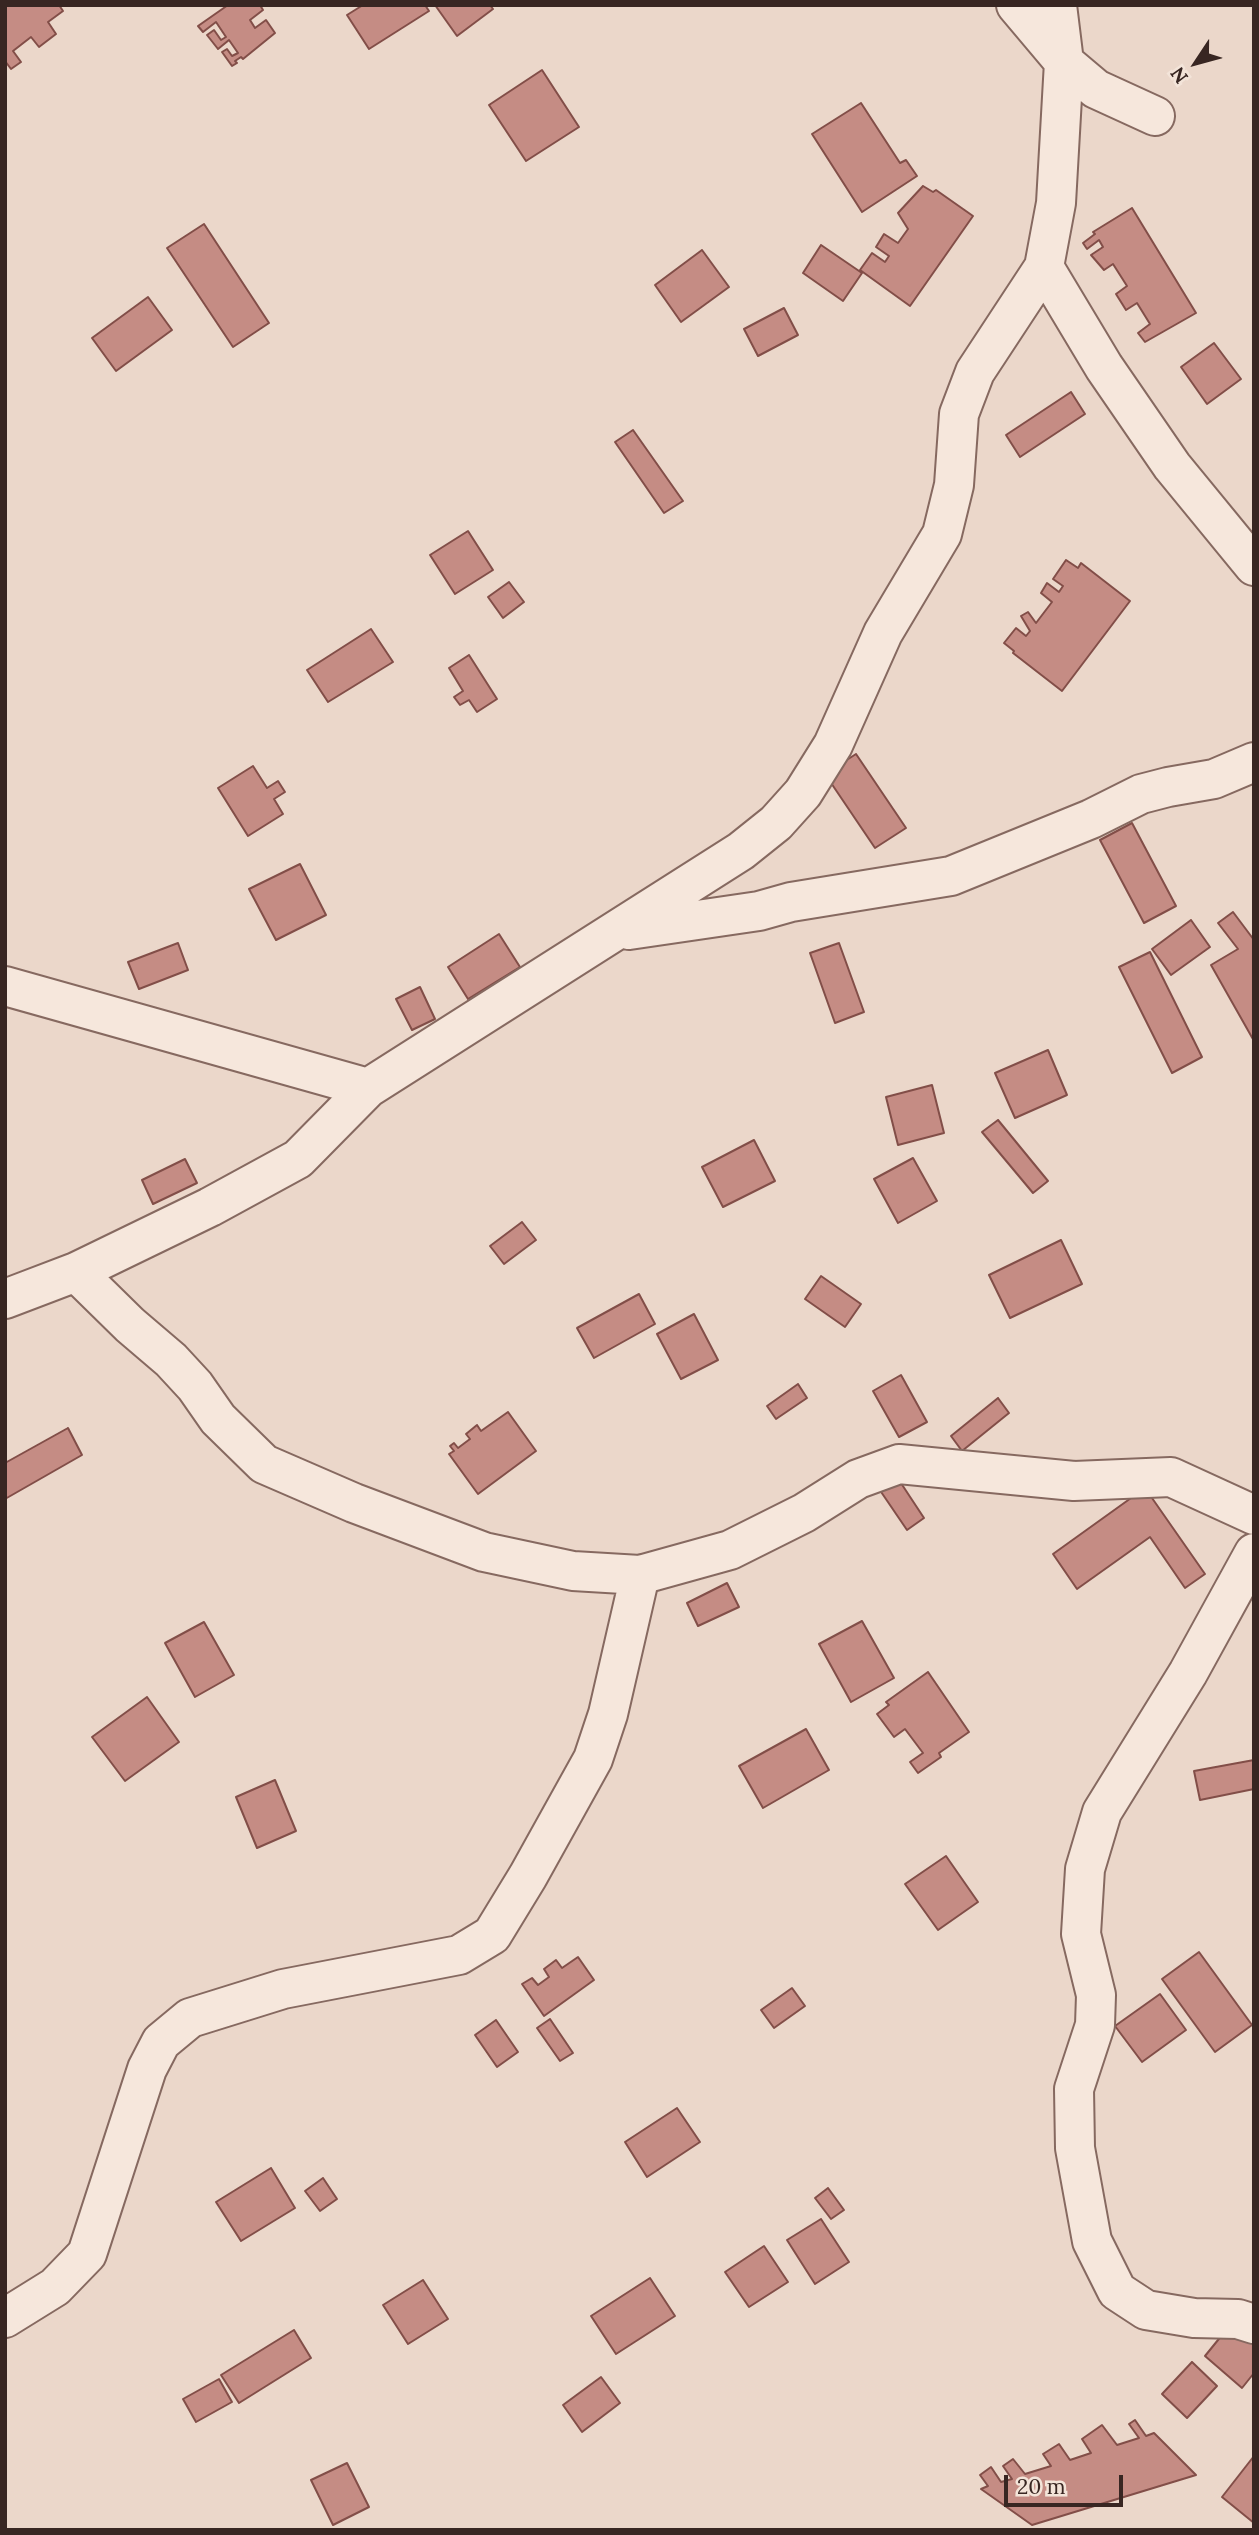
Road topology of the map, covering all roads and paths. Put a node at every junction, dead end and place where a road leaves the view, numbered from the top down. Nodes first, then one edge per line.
1 (1016, 5) edge
2 (1057, 5) edge
3 (1064, 62) junction
4 (1155, 116) dead end
5 (1044, 268) junction
6 (1254, 566) edge
7 (1254, 762) edge
8 (615, 932) junction
9 (5, 986) edge
10 (368, 1088) junction
11 (76, 1272) junction
12 (5, 1299) edge
13 (1254, 1515) edge
14 (1254, 1553) edge
15 (640, 1575) junction
16 (5, 2318) edge
17 (1254, 2324) edge

1 - 3 street
2 - 3 street
3 - 4 street
3 - 5 street
5 - 6 street
5 - 8 street
7 - 8 street
8 - 10 street
9 - 10 street
10 - 11 street
11 - 12 street
11 - 15 street
13 - 15 street
14 - 17 street
15 - 16 street

